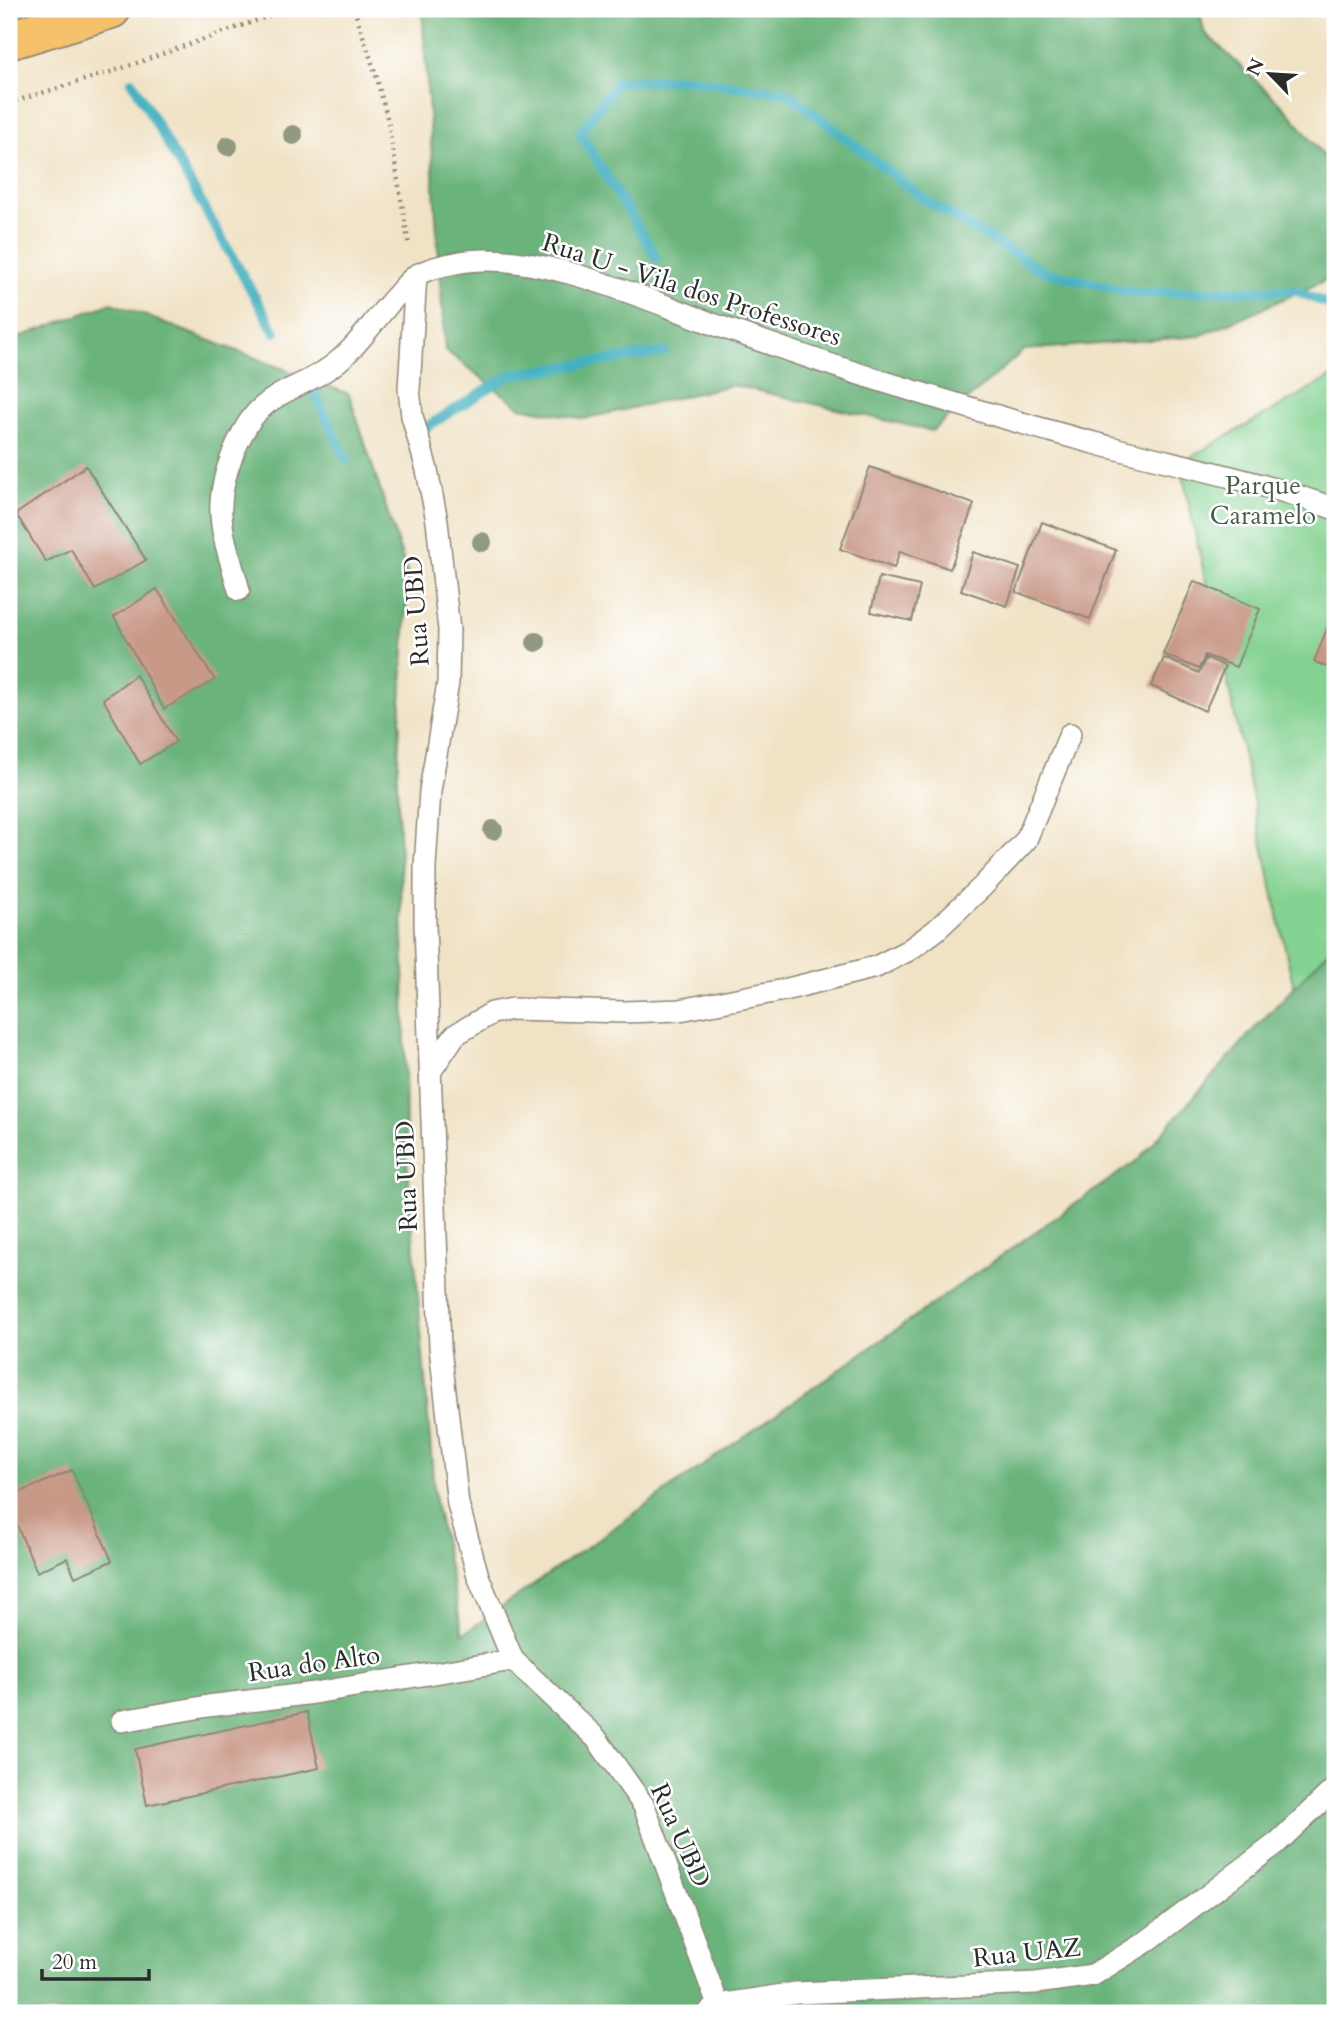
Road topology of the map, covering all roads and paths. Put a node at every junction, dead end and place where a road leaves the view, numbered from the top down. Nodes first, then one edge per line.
1 (111, 9) edge
2 (289, 9) edge
3 (354, 9) edge
4 (73, 15) edge
5 (9, 40) edge
6 (9, 103) edge
7 (416, 275) junction
8 (1335, 509) edge
9 (239, 590) dead end
10 (1070, 734) dead end
11 (430, 1072) junction
12 (513, 1660) junction
13 (122, 1721) dead end
14 (1335, 1788) edge
15 (713, 2009) edge

1 - 4 highway
2 - 6 path
3 - 7 path
4 - 5 highway
7 - 8 lane, Rua U - Vila dos Professores
7 - 9 lane
7 - 11 lane, Rua UBD
10 - 11 lane
11 - 12 lane, Rua UBD
12 - 13 lane, Rua do Alto
12 - 15 lane, Rua UBD
14 - 15 lane, Rua UAZ

